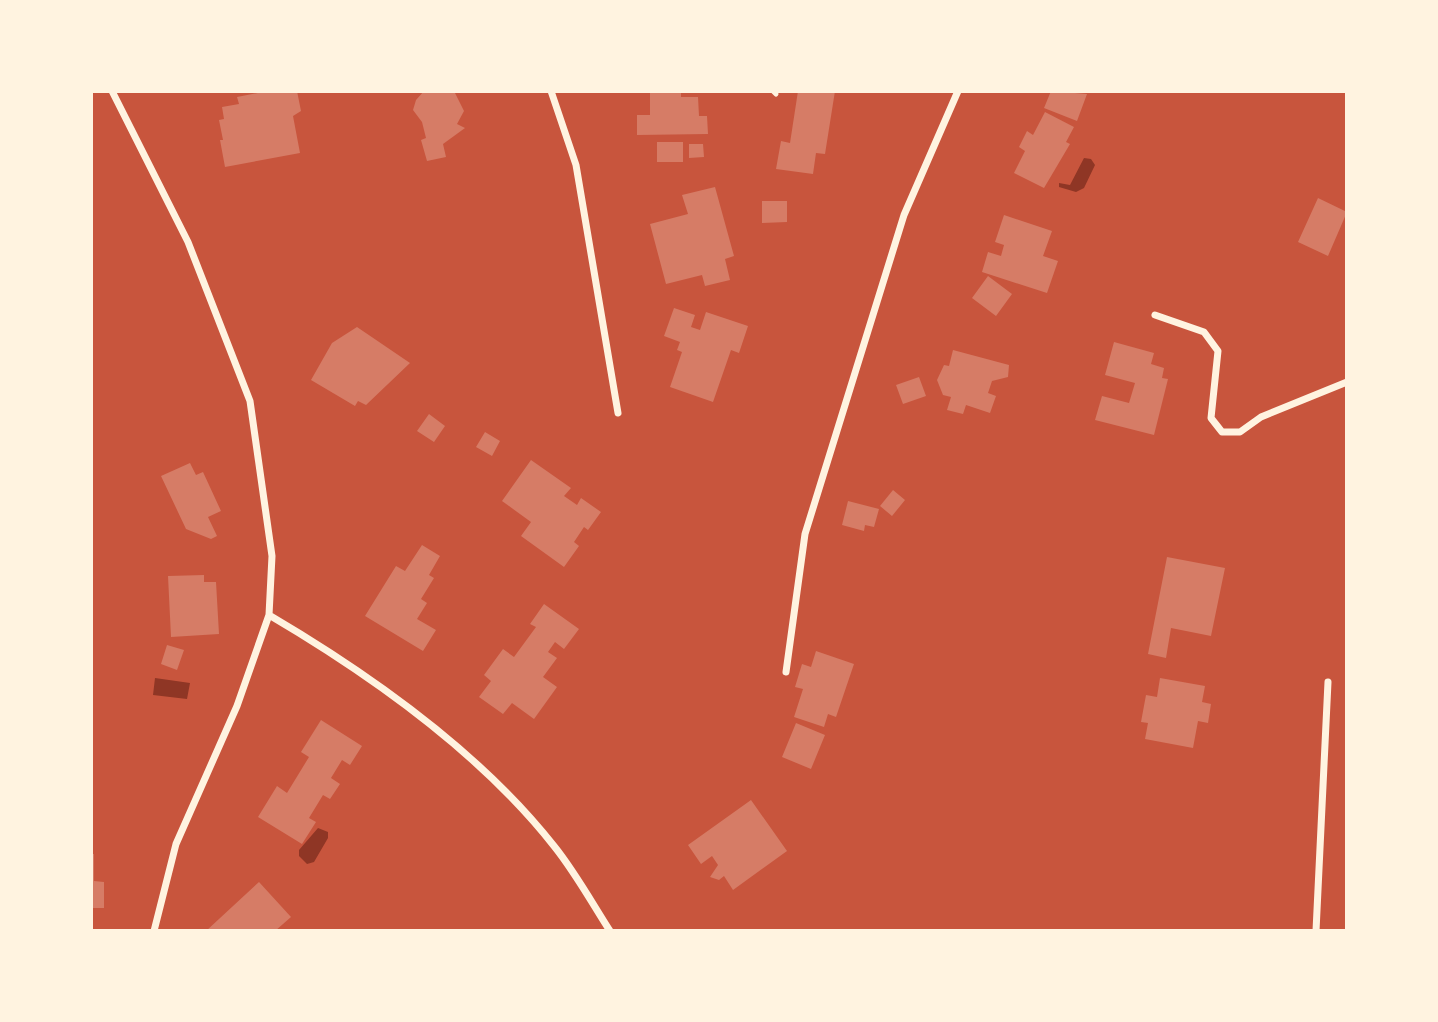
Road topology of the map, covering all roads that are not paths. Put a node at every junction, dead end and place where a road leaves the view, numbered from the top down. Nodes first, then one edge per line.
1 (112, 91) edge
2 (551, 91) edge
3 (958, 91) edge
4 (1155, 314) dead end
5 (1347, 382) edge
6 (618, 413) dead end
7 (269, 615) junction
8 (786, 672) dead end
9 (1328, 682) dead end
10 (154, 931) edge
11 (610, 931) edge
12 (1316, 931) edge

1 - 7 street
2 - 6 street
3 - 8 street
4 - 5 street
7 - 10 street
7 - 11 street
9 - 12 street

